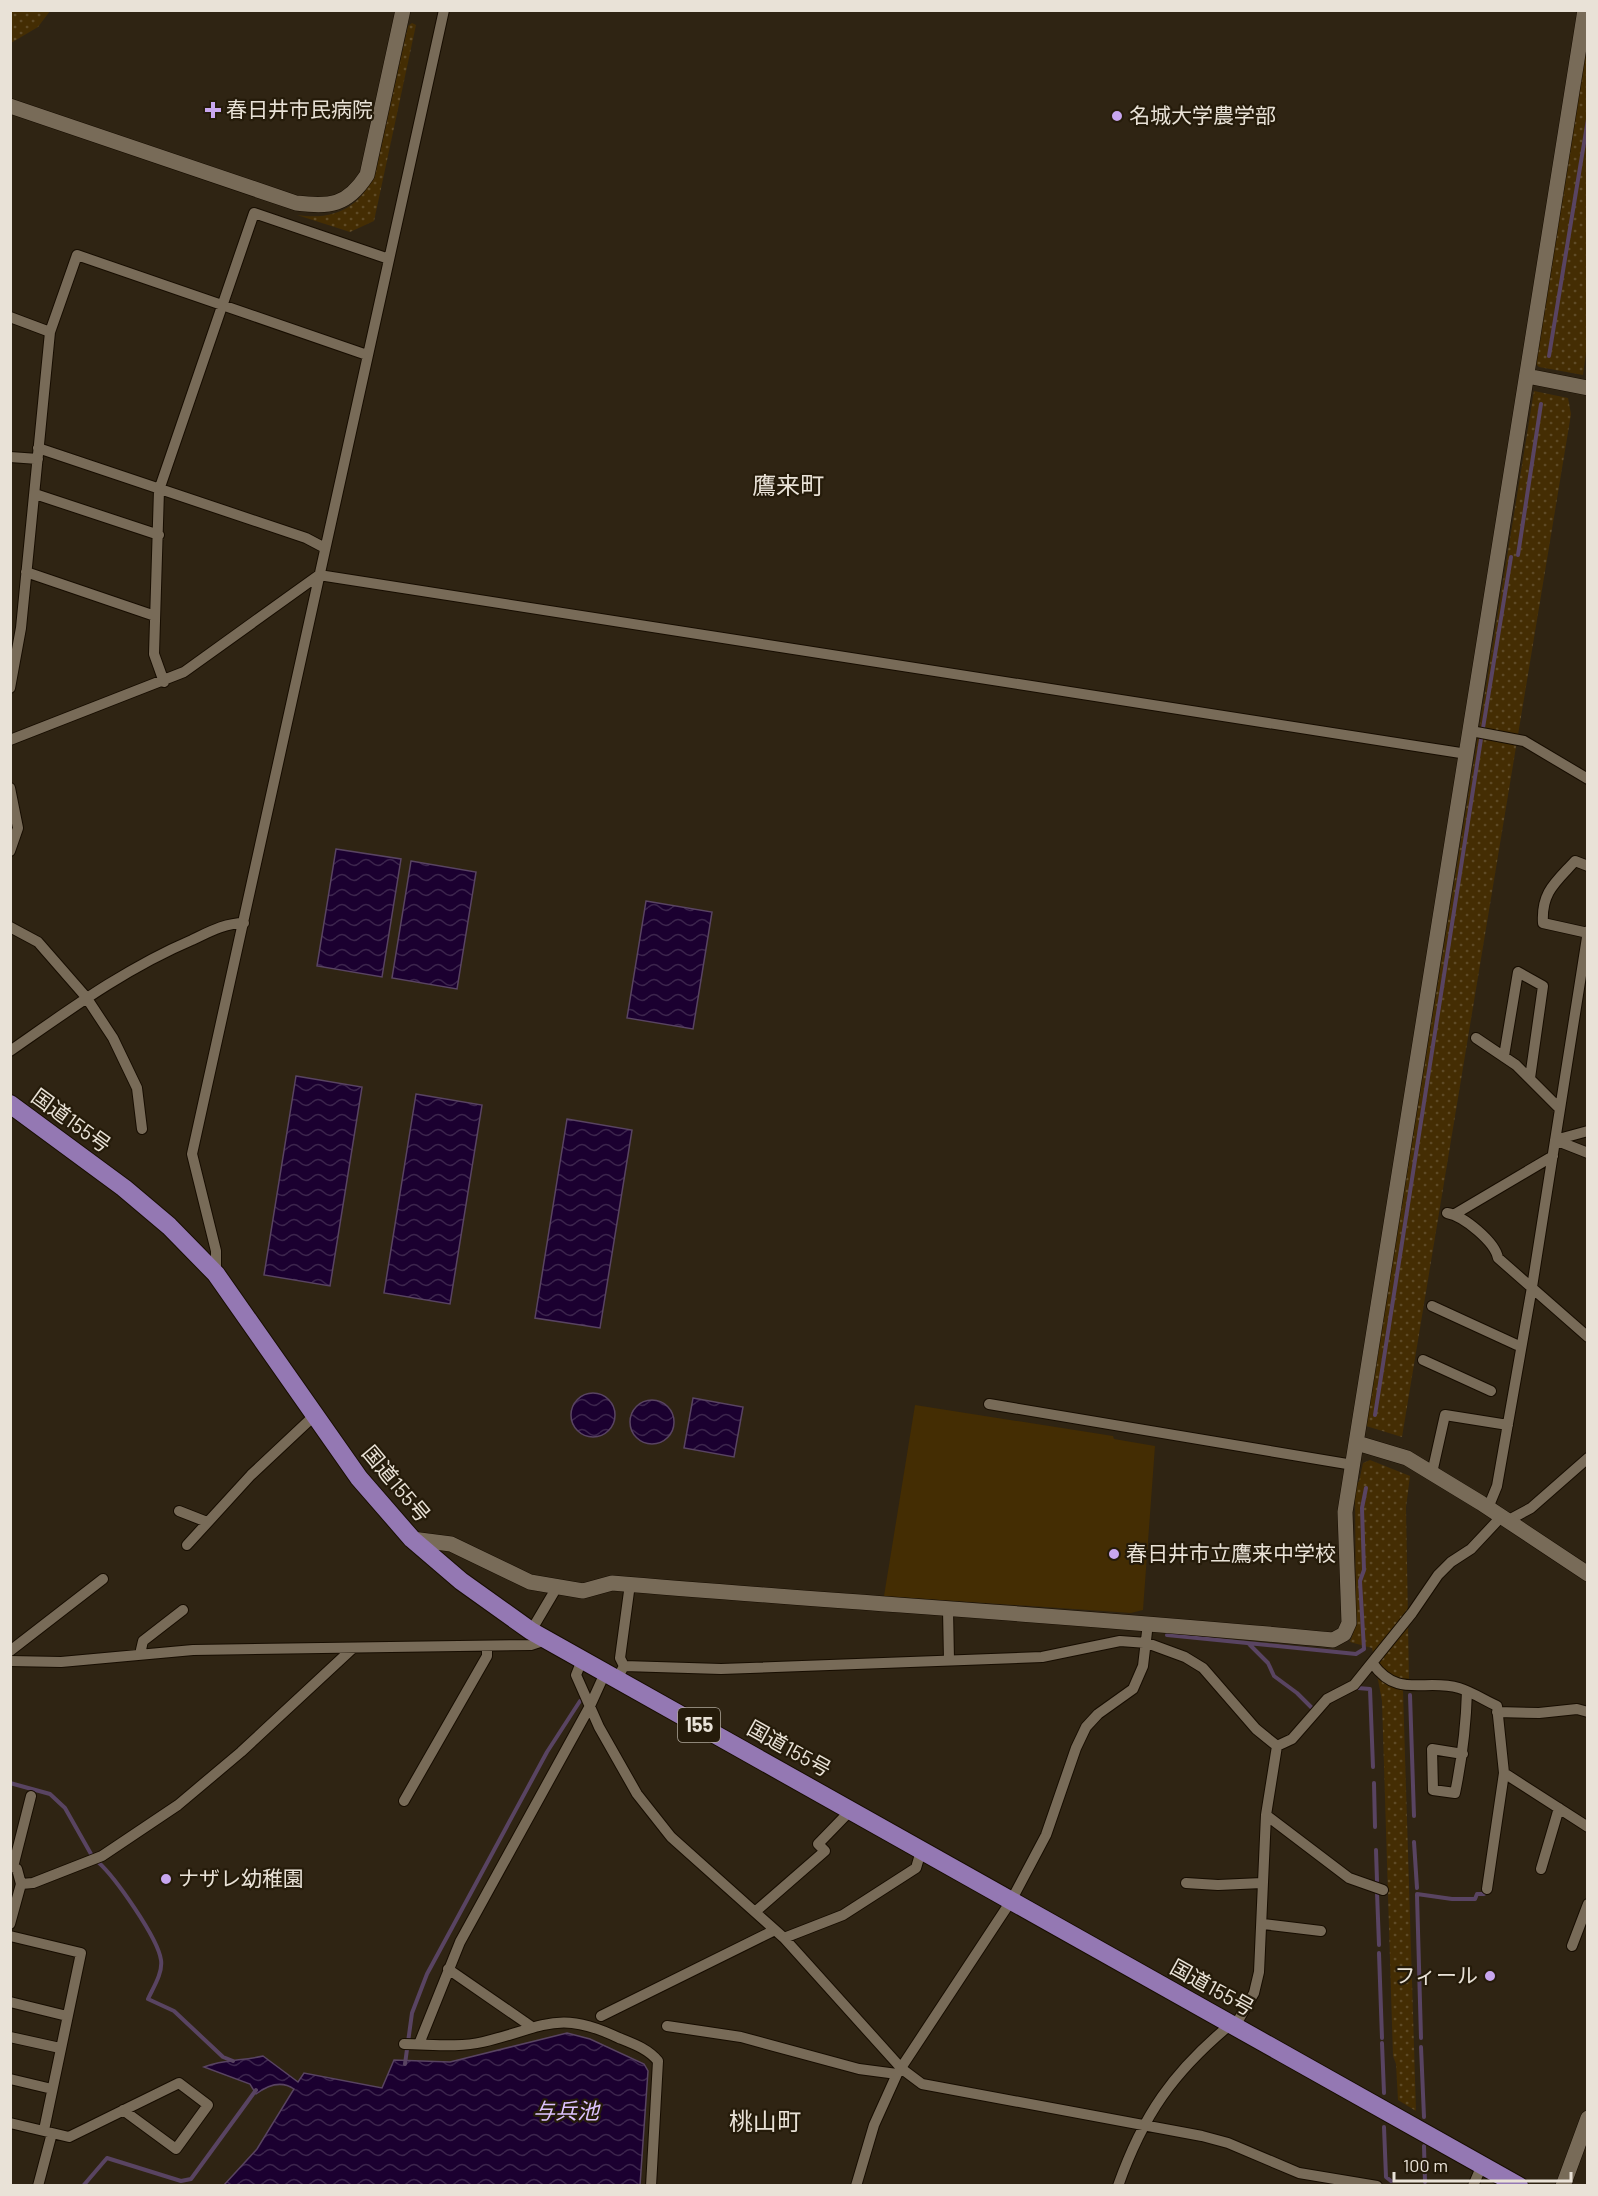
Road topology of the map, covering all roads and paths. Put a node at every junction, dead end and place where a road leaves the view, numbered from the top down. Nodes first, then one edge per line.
1 (403, 10) edge
2 (444, 10) edge
3 (1585, 10) edge
4 (10, 106) edge
5 (388, 260) junction
6 (223, 305) junction
7 (10, 318) edge
8 (50, 332) junction
9 (367, 355) junction
10 (1527, 376) junction
11 (1587, 388) edge
12 (38, 454) junction
13 (10, 457) edge
14 (159, 490) junction
15 (34, 494) junction
16 (159, 535) junction
17 (325, 548) junction
18 (26, 572) junction
19 (319, 575) junction
20 (155, 616) junction
21 (164, 682) junction
22 (10, 688) edge
23 (1471, 731) junction
24 (10, 740) edge
25 (1467, 754) junction
26 (1587, 779) edge
27 (10, 788) edge
28 (10, 851) edge
29 (1587, 866) edge
30 (244, 923) junction
31 (10, 927) edge
32 (1587, 932) edge
33 (1583, 987) edge
34 (86, 997) junction
35 (1476, 1038) dead end
36 (10, 1051) edge
37 (1504, 1056) junction
38 (1530, 1078) junction
39 (10, 1104) edge
40 (1560, 1109) junction
41 (142, 1128) dead end
42 (1587, 1131) edge
43 (1555, 1140) junction
44 (1587, 1153) edge
45 (1552, 1156) junction
46 (216, 1274) junction
47 (1532, 1287) junction
48 (1432, 1306) dead end
49 (1587, 1337) edge
50 (1517, 1345) dead end
51 (1424, 1360) dead end
52 (1491, 1391) dead end
53 (989, 1404) dead end
54 (315, 1415) junction
55 (1508, 1425) junction
56 (1357, 1443) junction
57 (1587, 1458) edge
58 (1353, 1465) junction
59 (1432, 1473) junction
60 (179, 1510) dead end
61 (1498, 1515) junction
62 (207, 1522) junction
63 (411, 1539) junction
64 (187, 1545) dead end
65 (1587, 1574) edge
66 (104, 1579) dead end
67 (630, 1584) junction
68 (557, 1587) junction
69 (183, 1610) dead end
70 (948, 1610) junction
71 (1148, 1623) junction
72 (539, 1635) junction
73 (1147, 1643) junction
74 (487, 1646) junction
75 (353, 1648) junction
76 (10, 1651) edge
77 (140, 1654) junction
78 (10, 1660) edge
79 (582, 1660) junction
80 (949, 1660) junction
81 (1373, 1664) junction
82 (615, 1673) junction
83 (1467, 1691) junction
84 (590, 1706) junction
85 (1497, 1712) junction
86 (1587, 1712) edge
87 (1277, 1746) junction
88 (1463, 1754) junction
89 (1504, 1773) junction
90 (31, 1796) dead end
91 (404, 1801) dead end
92 (1559, 1808) junction
93 (851, 1810) junction
94 (1266, 1815) junction
95 (1587, 1827) edge
96 (921, 1851) junction
97 (1541, 1869) dead end
98 (1186, 1883) dead end
99 (1263, 1883) junction
100 (21, 1884) junction
101 (1486, 1889) dead end
102 (1383, 1890) dead end
103 (13, 1901) edge
104 (1011, 1901) junction
105 (1587, 1904) edge
106 (756, 1911) junction
107 (10, 1924) edge
108 (1263, 1924) junction
109 (775, 1930) junction
110 (1321, 1931) dead end
111 (10, 1936) edge
112 (784, 1938) junction
113 (1572, 1946) dead end
114 (448, 1969) junction
115 (10, 2002) edge
116 (67, 2016) junction
117 (601, 2016) dead end
118 (1233, 2025) junction
119 (667, 2026) dead end
120 (532, 2027) junction
121 (10, 2037) edge
122 (404, 2044) dead end
123 (418, 2044) junction
124 (60, 2048) junction
125 (899, 2072) junction
126 (10, 2079) edge
127 (52, 2089) junction
128 (123, 2109) junction
129 (1587, 2118) edge
130 (10, 2123) edge
131 (1143, 2126) junction
132 (48, 2132) junction
133 (1583, 2147) edge
134 (1482, 2165) junction
135 (1324, 2182) edge
136 (38, 2186) edge
137 (651, 2186) edge
138 (856, 2186) edge
139 (1118, 2186) edge
140 (1377, 2186) edge
141 (1473, 2186) edge
142 (1519, 2186) edge
143 (1563, 2186) edge

1 - 4 street
2 - 5 street
3 - 10 street
5 - 6 street
5 - 9 street
6 - 8 street
6 - 9 street
6 - 14 street
7 - 8 street
8 - 12 street
9 - 17 street
10 - 11 street
10 - 23 street
12 - 13 street
12 - 14 street
12 - 15 street
14 - 16 street
14 - 17 street
15 - 16 street
15 - 18 street
16 - 20 street
17 - 19 street
18 - 20 street
18 - 22 street
19 - 21 street
19 - 25 street
19 - 30 street
20 - 21 street
21 - 24 street
23 - 25 street
23 - 26 street
25 - 56 street
27 - 28 street
29 - 32 street
30 - 34 street
30 - 46 street
31 - 34 street
32 - 33 street
33 - 40 street
34 - 36 street
34 - 41 street
35 - 37 street
37 - 38 street
37 - 38 street
38 - 40 street
39 - 46 highway, 国道155号 / 155
40 - 43 street
42 - 43 street
43 - 44 street
43 - 45 street
45 - 47 street
45 - 47 street
46 - 54 highway, 国道155号 / 155
47 - 49 street
47 - 55 street
48 - 50 street
51 - 52 street
53 - 58 street
54 - 62 street
54 - 63 highway, 国道155号 / 155
55 - 59 street
55 - 61 street
56 - 58 street
56 - 59 street
57 - 61 street
58 - 71 street
59 - 61 street
60 - 62 street
61 - 65 street
61 - 81 street
62 - 64 street
63 - 68 street
63 - 72 highway, 国道155号 / 155
66 - 76 street
67 - 68 street
67 - 70 street
67 - 82 street
68 - 72 street
69 - 77 street
70 - 71 street
70 - 80 street
71 - 73 street
72 - 74 street
72 - 79 highway, 国道155号 / 155
73 - 80 street
73 - 87 street
73 - 104 street
74 - 75 street
74 - 91 street
75 - 77 street
75 - 100 street
77 - 78 street
79 - 82 highway, 国道155号 / 155
79 - 84 street
80 - 82 street
81 - 83 street
81 - 87 street
82 - 84 street
82 - 93 highway, 国道155号 / 155
83 - 85 street
83 - 88 street
84 - 106 street
84 - 114 street
85 - 86 street
85 - 89 street
87 - 94 street
88 - 88 street
89 - 92 street
89 - 101 street
90 - 100 street
92 - 95 street
92 - 97 street
93 - 96 highway, 国道155号 / 155
93 - 106 street
94 - 99 street
94 - 102 street
96 - 104 highway, 国道155号 / 155
96 - 112 street
98 - 99 street
99 - 108 street
100 - 103 street
103 - 107 street
104 - 118 highway, 国道155号 / 155
104 - 125 street
105 - 113 street
106 - 109 street
108 - 110 street
108 - 118 street
109 - 112 street
109 - 117 street
111 - 116 street
112 - 125 street
114 - 120 street
114 - 123 street
115 - 116 street
116 - 124 street
118 - 131 street
118 - 134 highway, 国道155号 / 155
119 - 125 street
120 - 123 street
120 - 137 street
121 - 124 street
122 - 123 street
124 - 127 street
125 - 131 street
125 - 138 street
126 - 127 street
127 - 132 street
128 - 128 street
128 - 132 street
129 - 133 street
130 - 132 street
131 - 135 street
131 - 139 street
132 - 136 street
133 - 143 street
134 - 141 street
134 - 142 highway, 国道155号 / 155
135 - 140 street

